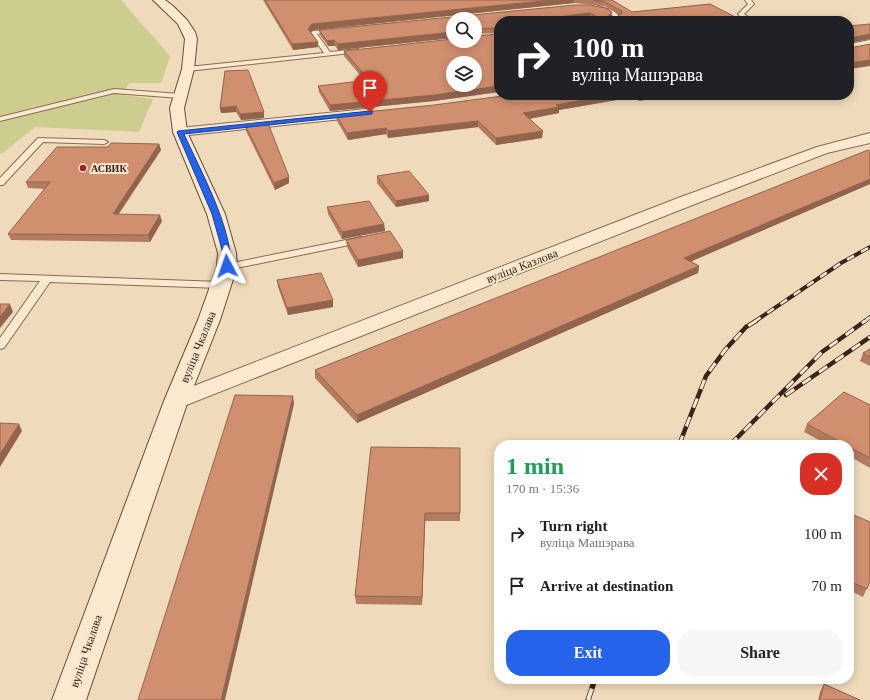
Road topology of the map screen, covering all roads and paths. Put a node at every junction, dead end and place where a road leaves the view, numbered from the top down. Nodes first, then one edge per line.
1 (158, 0) edge
2 (748, 0) edge
3 (589, 7) edge
4 (615, 16) edge
5 (742, 16) edge
6 (344, 30) edge
7 (870, 44) edge
8 (854, 47) edge
9 (367, 50) edge
10 (328, 54) junction
11 (188, 69) junction
12 (180, 96) junction
13 (378, 112) edge
14 (0, 119) edge
15 (180, 132) junction
16 (870, 138) edge
17 (104, 142) dead end
18 (0, 183) edge
19 (372, 238) edge
20 (224, 276) junction
21 (0, 277) edge
22 (48, 279) junction
23 (0, 346) edge
24 (176, 401) junction
25 (69, 700) edge

1 - 11 street, вуліца Чкалава
2 - 5 lane
3 - 4 lane
6 - 10 lane
7 - 8 street
9 - 10 lane
10 - 11 lane
11 - 12 street, вуліца Чкалава
12 - 14 lane
12 - 15 street, вуліца Чкалава
13 - 15 street
15 - 20 street, вуліца Чкалава
16 - 24 street, вуліца Казлова
17 - 18 lane
19 - 20 lane
20 - 22 lane
20 - 24 street, вуліца Чкалава
21 - 22 lane
22 - 23 lane
24 - 25 street, вуліца Чкалава

